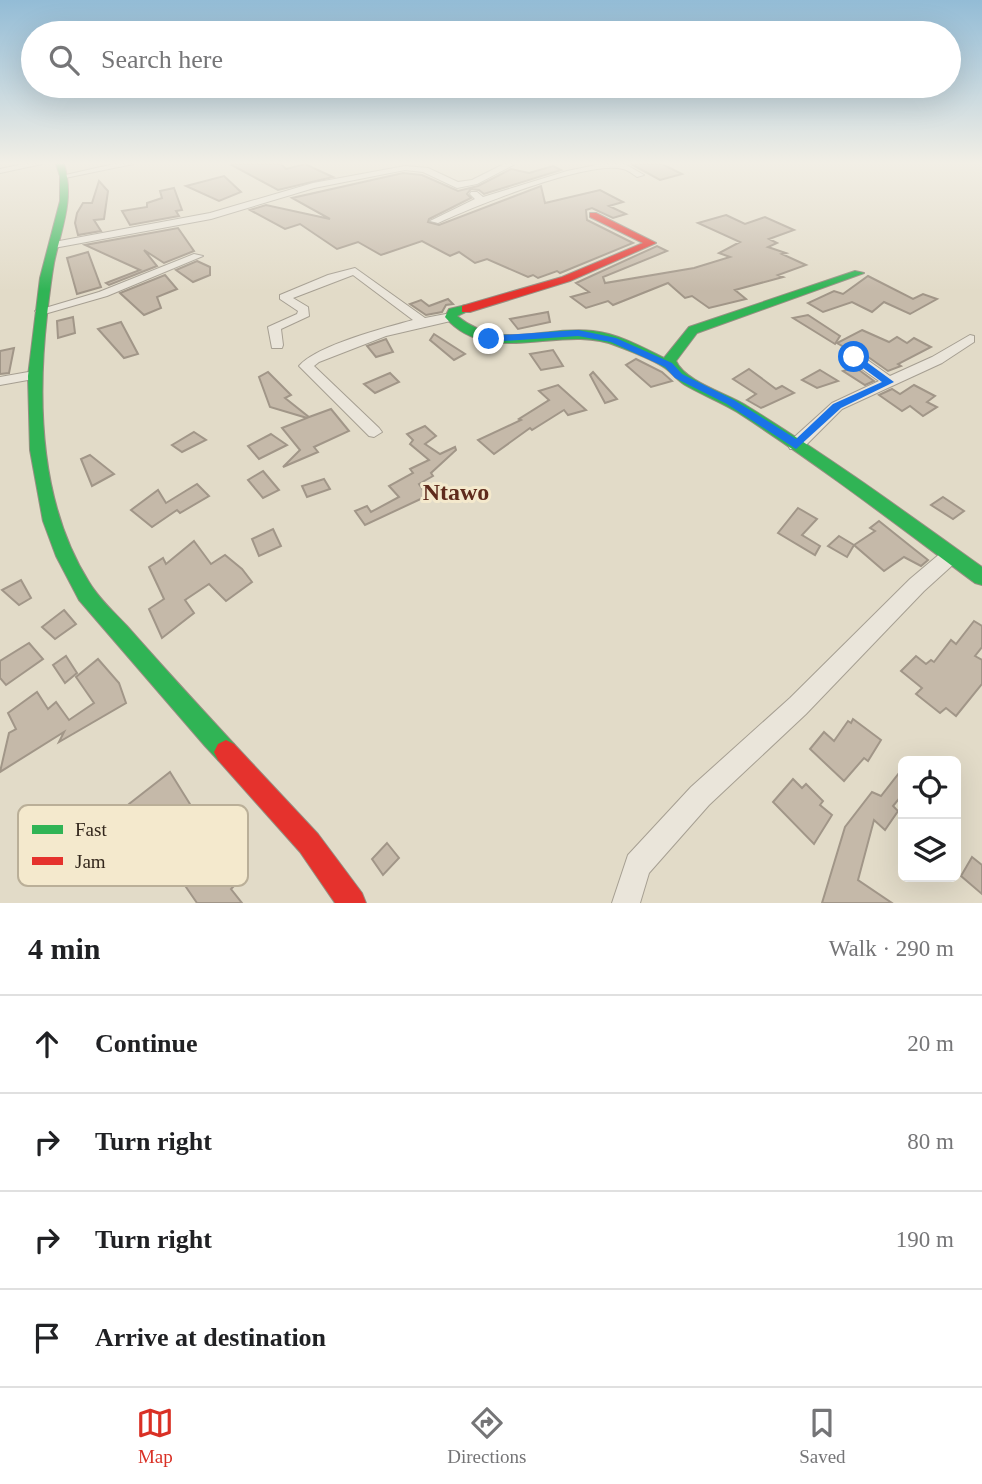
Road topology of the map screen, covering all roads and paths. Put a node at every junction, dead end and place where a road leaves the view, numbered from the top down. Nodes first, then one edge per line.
1 (64, 206) edge
2 (245, 206) edge
3 (468, 206) edge
4 (593, 215) dead end
5 (435, 221) dead end
6 (54, 245) junction
7 (198, 256) dead end
8 (859, 273) dead end
9 (41, 311) junction
10 (451, 317) junction
11 (422, 321) junction
12 (970, 339) dead end
13 (277, 345) dead end
14 (854, 357) dead end
15 (669, 365) junction
16 (34, 375) junction
17 (0, 381) edge
18 (889, 382) junction
19 (374, 432) dead end
20 (796, 445) junction
21 (949, 557) junction
22 (982, 576) edge
23 (352, 903) edge
24 (626, 903) edge

1 - 6 street
2 - 6 street
3 - 5 street
4 - 10 street
6 - 9 street
7 - 9 street
8 - 15 street
9 - 16 street
10 - 11 street
10 - 15 street
11 - 13 street
11 - 19 street
12 - 18 street
14 - 18 street
15 - 20 street
16 - 17 street
16 - 23 street
18 - 20 street
20 - 21 street
21 - 22 street
21 - 24 street

